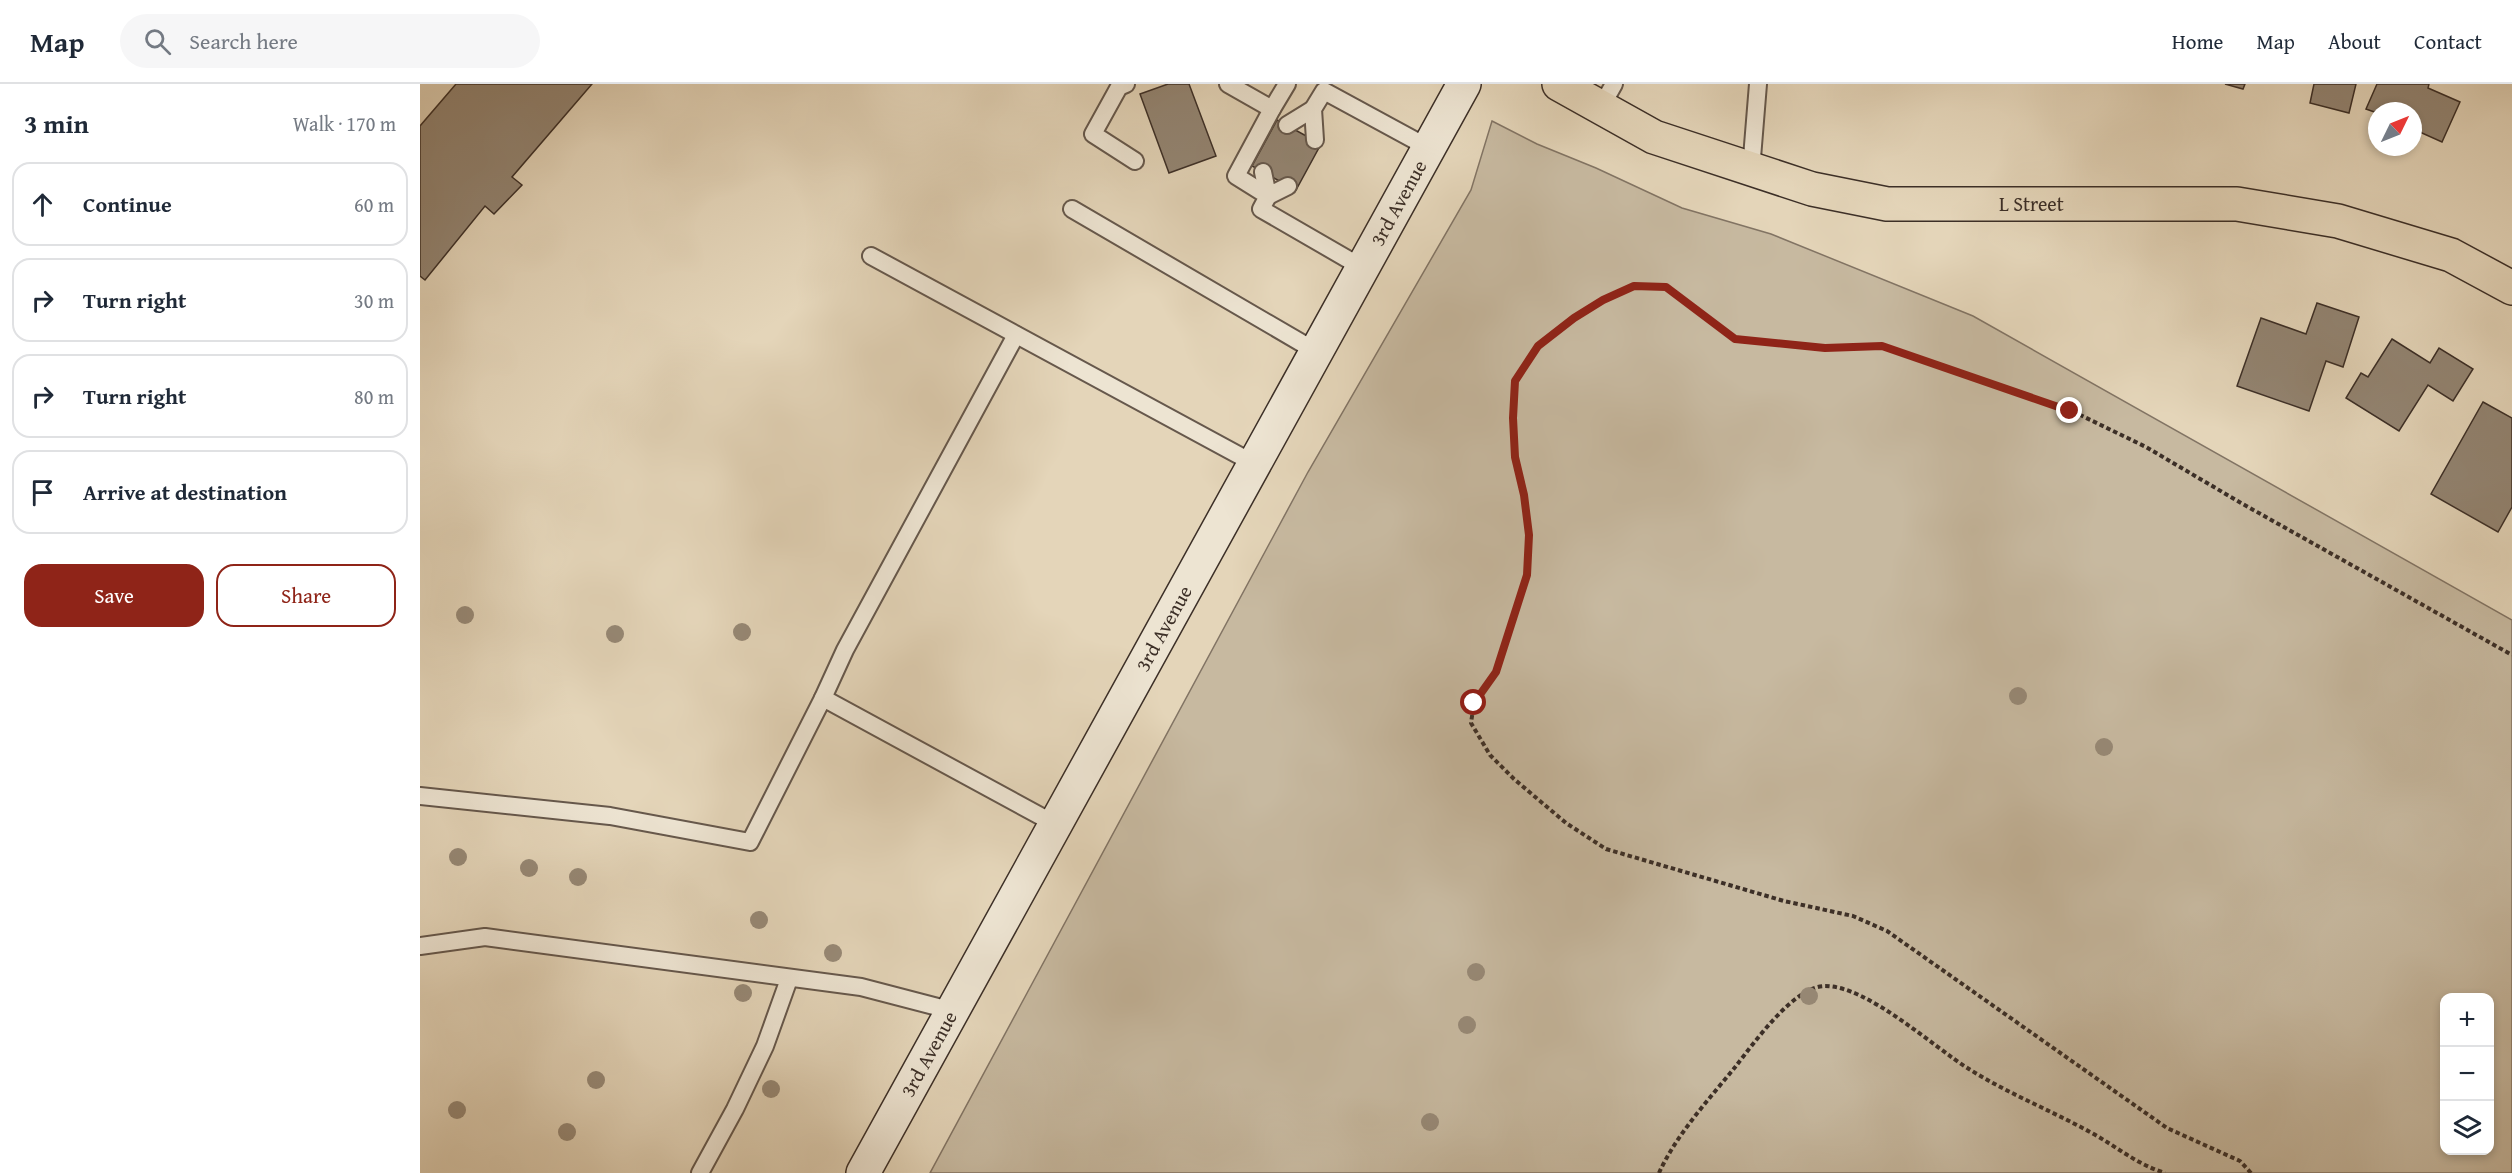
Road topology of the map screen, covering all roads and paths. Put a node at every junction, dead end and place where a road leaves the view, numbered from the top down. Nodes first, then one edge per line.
1 (1126, 84) edge
2 (1228, 84) edge
3 (1287, 84) edge
4 (1464, 84) edge
5 (1559, 84) edge
6 (1758, 84) edge
7 (1321, 87) edge
8 (1608, 96) edge
9 (1272, 109) junction
10 (1313, 109) junction
11 (1287, 125) dead end
12 (1315, 140) dead end
13 (1429, 148) junction
14 (1135, 161) dead end
15 (1751, 170) junction
16 (1263, 172) dead end
17 (1288, 186) dead end
18 (1268, 196) junction
19 (1072, 208) dead end
20 (871, 256) dead end
21 (1363, 268) junction
22 (2512, 288) edge
23 (1016, 335) junction
24 (1317, 352) junction
25 (1255, 464) junction
26 (2512, 655) edge
27 (823, 698) junction
28 (420, 796) edge
29 (1055, 824) junction
30 (420, 946) edge
31 (789, 979) junction
32 (953, 1011) junction
33 (700, 1173) edge
34 (863, 1173) edge
35 (1659, 1173) edge
36 (2165, 1173) edge
37 (2251, 1173) edge

1 - 14 lane
2 - 9 lane
3 - 9 lane
4 - 13 main road, 3rd Avenue
5 - 8 main road, L Street
6 - 15 lane
7 - 10 lane
7 - 13 lane
8 - 15 main road, L Street
9 - 18 lane
10 - 11 lane
10 - 12 lane
13 - 21 main road, 3rd Avenue
15 - 22 main road, L Street
16 - 18 lane
17 - 18 lane
18 - 21 lane
19 - 24 lane
20 - 23 lane
21 - 24 main road, 3rd Avenue
23 - 25 lane
23 - 27 lane
24 - 25 main road, 3rd Avenue
25 - 29 main road, 3rd Avenue
26 - 37 path
27 - 28 lane
27 - 29 lane
29 - 32 main road, 3rd Avenue
30 - 31 lane
31 - 32 lane
31 - 33 lane
32 - 34 main road, 3rd Avenue
35 - 36 path

